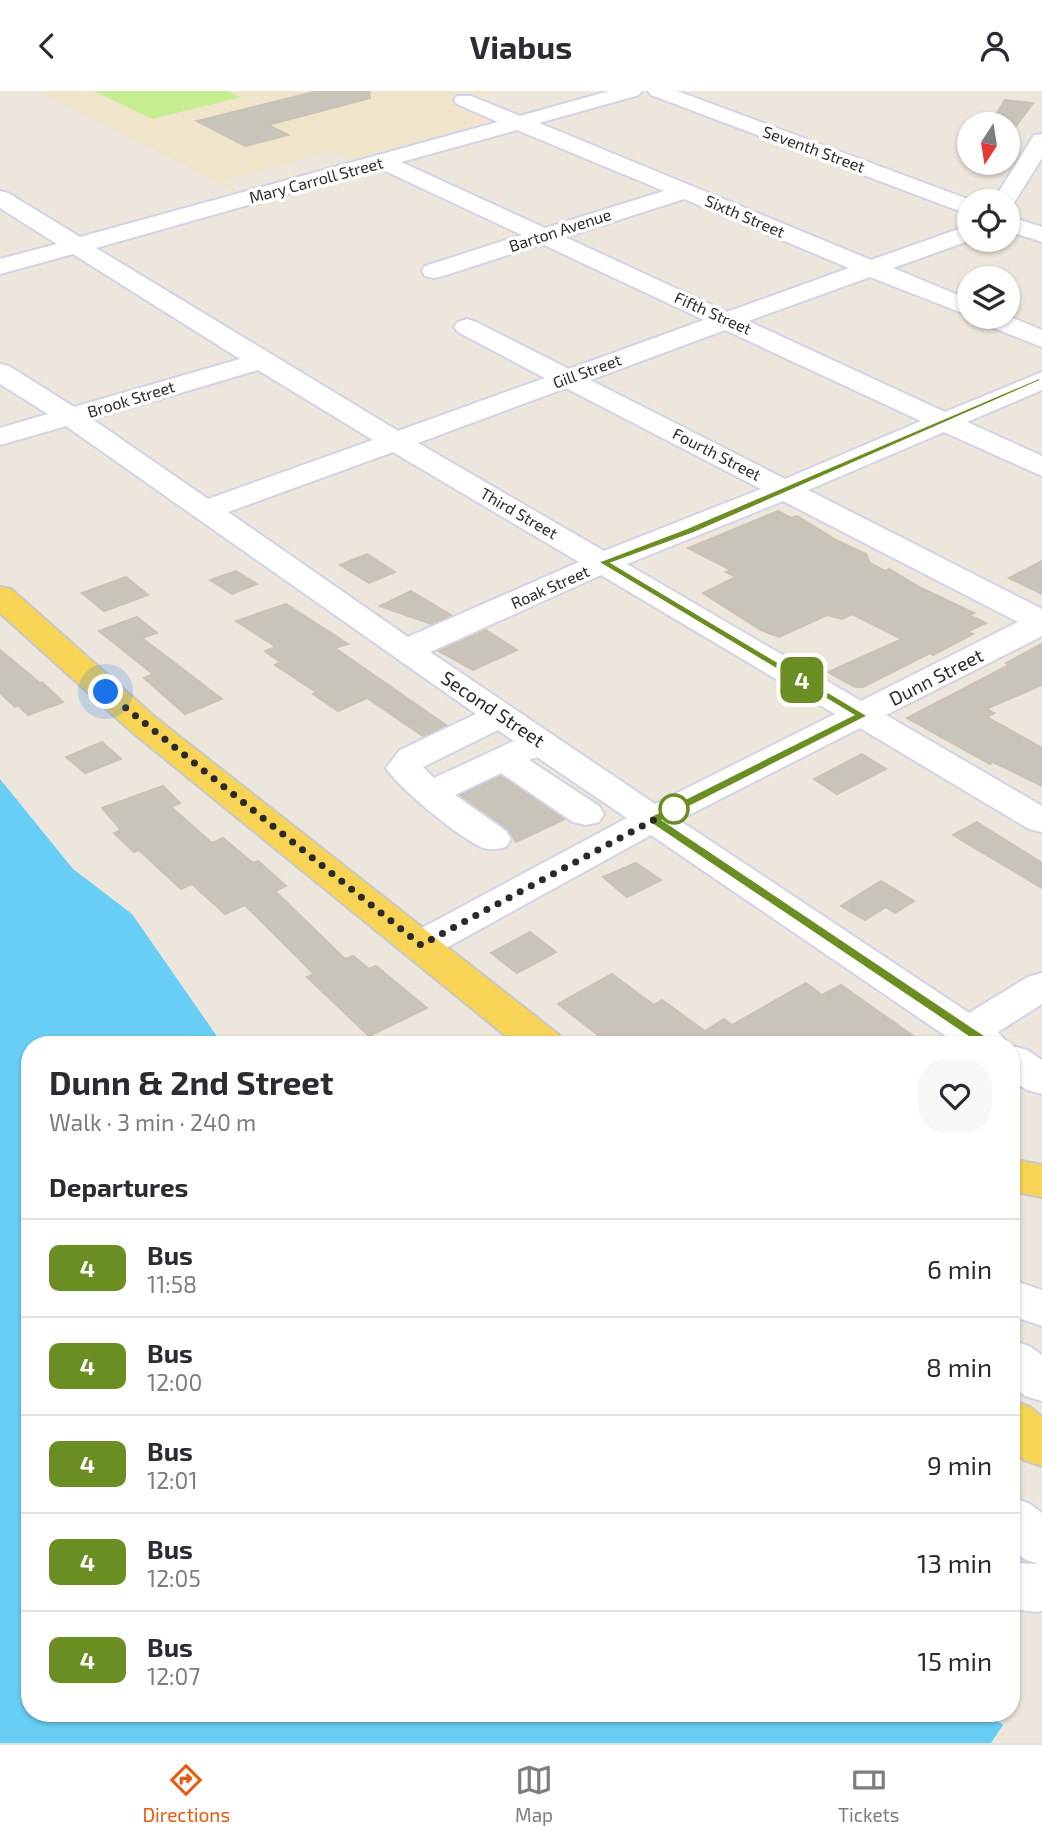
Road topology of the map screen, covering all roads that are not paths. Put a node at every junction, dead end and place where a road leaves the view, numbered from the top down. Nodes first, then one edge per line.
1 (632, 91) edge
2 (658, 91) edge
3 (464, 100) dead end
4 (520, 123) junction
5 (1042, 140) edge
6 (383, 162) junction
7 (1011, 189) edge
8 (686, 191) junction
9 (0, 198) edge
10 (957, 203) edge
11 (1020, 227) edge
12 (1042, 235) edge
13 (541, 236) junction
14 (957, 237) edge
15 (78, 247) junction
16 (0, 267) edge
17 (871, 268) junction
18 (434, 271) dead end
19 (957, 304) edge
20 (728, 320) junction
21 (467, 327) dead end
22 (1017, 329) edge
23 (1042, 339) edge
24 (262, 361) junction
25 (0, 372) edge
26 (567, 378) junction
27 (1042, 380) edge
28 (71, 417) junction
29 (943, 420) junction
30 (0, 437) edge
31 (397, 441) junction
32 (1042, 467) edge
33 (785, 489) junction
34 (204, 512) junction
35 (604, 562) junction
36 (0, 596) edge
37 (1042, 622) edge
38 (407, 650) junction
39 (500, 716) junction
40 (862, 716) junction
41 (541, 742) junction
42 (503, 759) junction
43 (429, 793) junction
44 (586, 814) dead end
45 (653, 819) junction
46 (1042, 821) edge
47 (493, 839) dead end
48 (421, 945) junction
49 (1042, 986) edge
50 (533, 1036) edge
51 (976, 1036) edge
52 (981, 1036) edge
53 (1020, 1065) edge
54 (1042, 1080) edge
55 (1020, 1177) edge
56 (1042, 1181) edge
57 (1020, 1301) edge
58 (1042, 1308) edge
59 (1020, 1365) edge
60 (1042, 1383) edge
61 (1020, 1427) edge
62 (1042, 1445) edge
63 (1020, 1525) edge
64 (1042, 1542) edge
65 (1042, 1586) edge
66 (1020, 1587) edge

1 - 4 street, Mary Carroll Street
2 - 10 street, Seventh Street
3 - 4 street, Sixth Street
4 - 6 street, Mary Carroll Street
4 - 8 street, Sixth Street
5 - 7 street
6 - 13 street, Fifth Street
6 - 15 street, Mary Carroll Street
8 - 13 street, Barton Avenue
8 - 17 street, Sixth Street
9 - 15 street, Third Street
11 - 12 street
13 - 18 street, Barton Avenue
13 - 20 street, Fifth Street
14 - 17 street, Gill Street
15 - 16 street, Mary Carroll Street
15 - 24 street, Third Street
17 - 19 street, Sixth Street
17 - 20 street, Gill Street
20 - 26 street, Gill Street
20 - 29 street, Fifth Street
21 - 26 street, Fourth Street
22 - 23 street
24 - 28 street, Brook Street
24 - 31 street, Third Street
25 - 28 street, Second Street
26 - 31 street, Gill Street
26 - 33 street, Fourth Street
27 - 29 street, Roak Street
28 - 30 street, Brook Street
28 - 34 street, Second Street
29 - 32 street, Fifth Street
29 - 33 street, Roak Street
31 - 34 street, Gill Street
31 - 35 street, Third Street
33 - 35 street, Roak Street
33 - 37 street, Fourth Street
34 - 38 street, Second Street
35 - 38 street, Roak Street
35 - 40 street, Third Street
36 - 48 main road
37 - 40 street, Dunn Street
38 - 39 street, Second Street
39 - 41 street, Second Street
39 - 43 street
40 - 45 street, Dunn Street
40 - 46 street, Third Street
41 - 42 street
41 - 45 street, Second Street
42 - 43 street
42 - 44 street
43 - 47 street
45 - 48 street, Dunn Street
45 - 51 street, Second Street
48 - 50 main road
49 - 52 street
53 - 54 street
55 - 56 main road
57 - 58 street
59 - 60 street
61 - 62 main road
63 - 64 street
65 - 66 street

